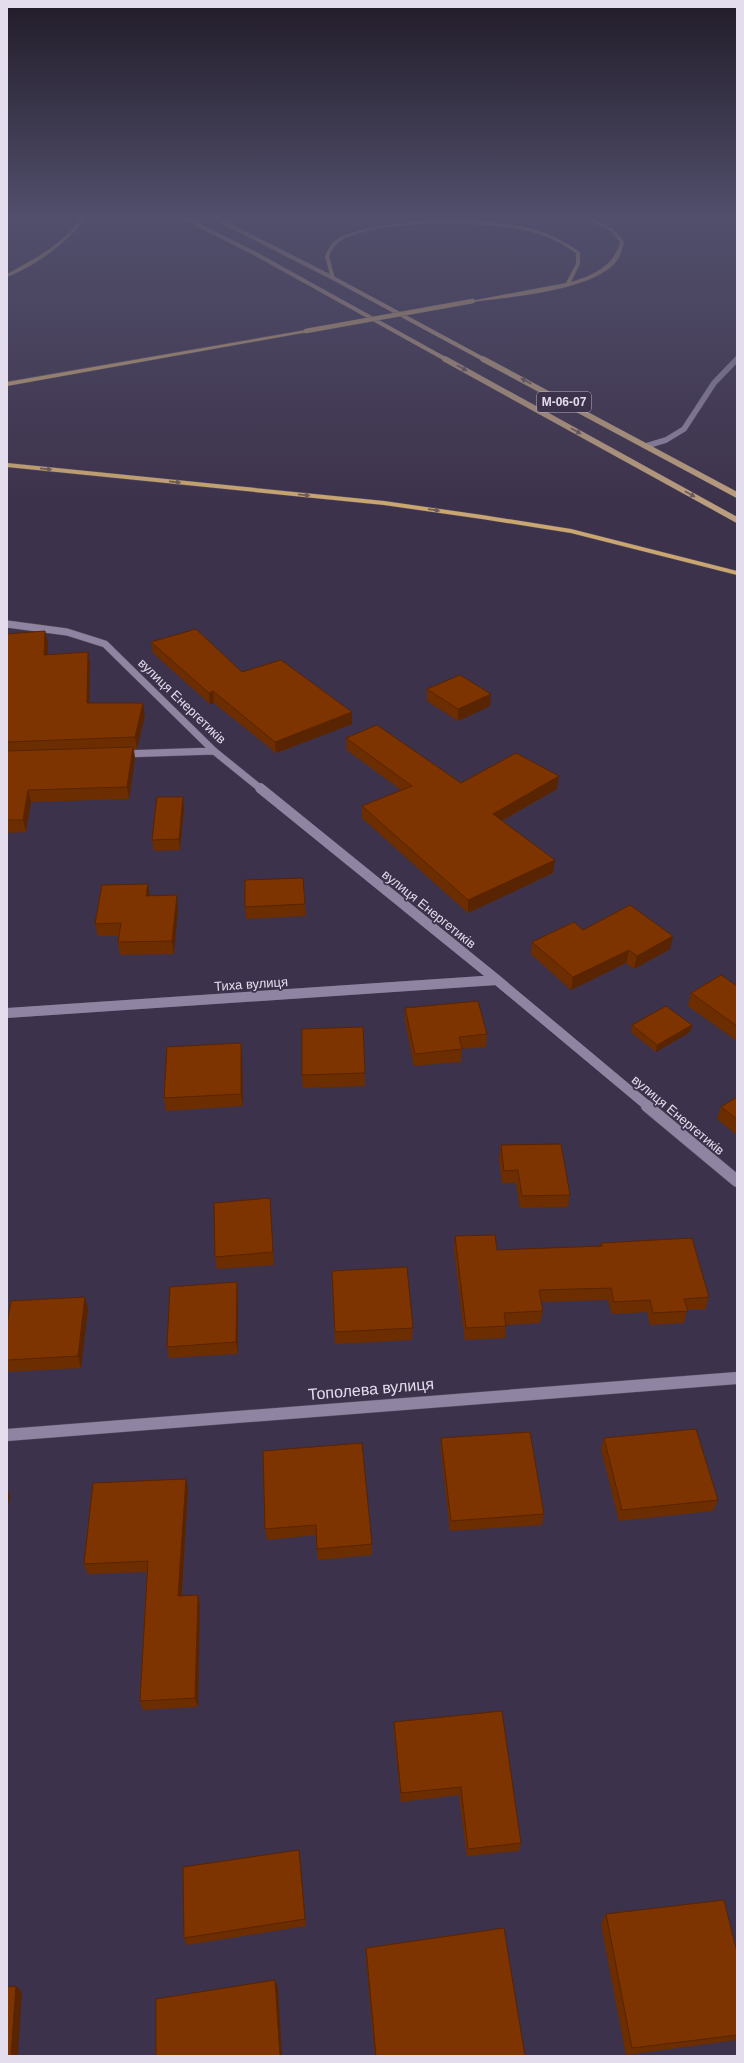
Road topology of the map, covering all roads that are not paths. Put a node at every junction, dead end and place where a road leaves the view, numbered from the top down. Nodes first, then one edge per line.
1 (362, 313) edge
2 (399, 313) edge
3 (405, 313) edge
4 (737, 359) edge
5 (7, 384) edge
6 (646, 446) junction
7 (7, 465) edge
8 (737, 495) edge
9 (737, 520) edge
10 (737, 572) edge
11 (7, 624) edge
12 (214, 751) junction
13 (110, 754) edge
14 (497, 980) junction
15 (7, 1013) edge
16 (737, 1182) edge
17 (737, 1378) edge
18 (7, 1435) edge

1 -> 9 main road, М-06-07
6 -> 2 main road, М-06-07
3 - 5 highway, bridge
4 - 6 street
6 - 8 main road, М-06-07
7 -> 10 highway
11 - 12 street, вулиця Енергетиків
12 - 13 street
12 - 14 street, вулиця Енергетиків
14 - 15 street, Тиха вулиця
14 - 16 street, вулиця Енергетиків
17 - 18 street, Тополева вулиця

